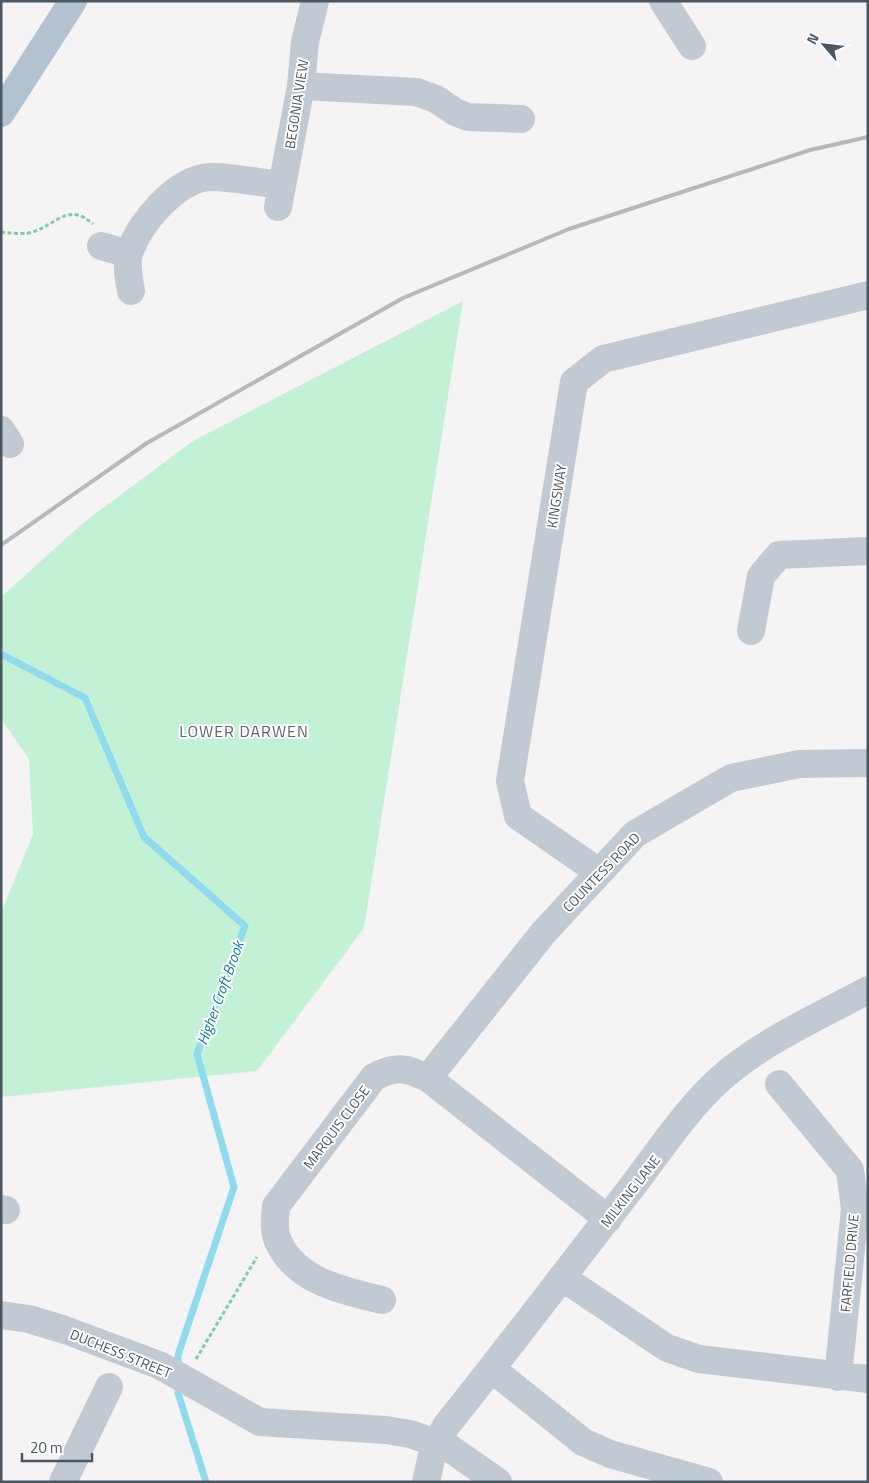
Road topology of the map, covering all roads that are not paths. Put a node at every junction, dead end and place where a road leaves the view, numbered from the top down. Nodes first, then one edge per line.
1 (73, 1) edge
2 (315, 1) edge
3 (663, 1) edge
4 (692, 46) dead end
5 (300, 86) junction
6 (1, 113) edge
7 (521, 119) dead end
8 (101, 246) road end
9 (129, 254) junction
10 (131, 291) dead end
11 (868, 295) edge
12 (868, 551) edge
13 (751, 631) dead end
14 (868, 763) edge
15 (599, 872) junction
16 (868, 990) edge
17 (428, 1078) junction
18 (778, 1084) dead end
19 (608, 1218) junction
20 (563, 1278) junction
21 (382, 1300) dead end
22 (1, 1315) edge
23 (492, 1369) junction
24 (838, 1377) junction
25 (868, 1380) edge
26 (109, 1387) dead end
27 (436, 1441) junction
28 (697, 1480) edge
29 (63, 1482) edge
30 (426, 1482) edge
31 (498, 1482) edge

1 - 6 main road
2 - 5 street, BEGONIA VIEW
3 - 4 street
5 - 7 street
5 - 9 street, BEGONIA VIEW
8 - 9 street
9 - 10 street
11 - 15 street, KINGSWAY
12 - 13 street
14 - 15 street, COUNTESS ROAD
15 - 17 street, COUNTESS ROAD
16 - 19 street, MILKING LANE
17 - 19 street, MARQUIS CLOSE
17 - 21 street, MARQUIS CLOSE
18 - 24 street, FARFIELD DRIVE
19 - 20 street, MILKING LANE
20 - 23 street, MILKING LANE
20 - 24 street
22 - 27 street, DUCHESS STREET
23 - 27 street, MILKING LANE
23 - 28 street
24 - 25 street
26 - 29 street
27 - 30 street, MILKING LANE
27 - 31 street

